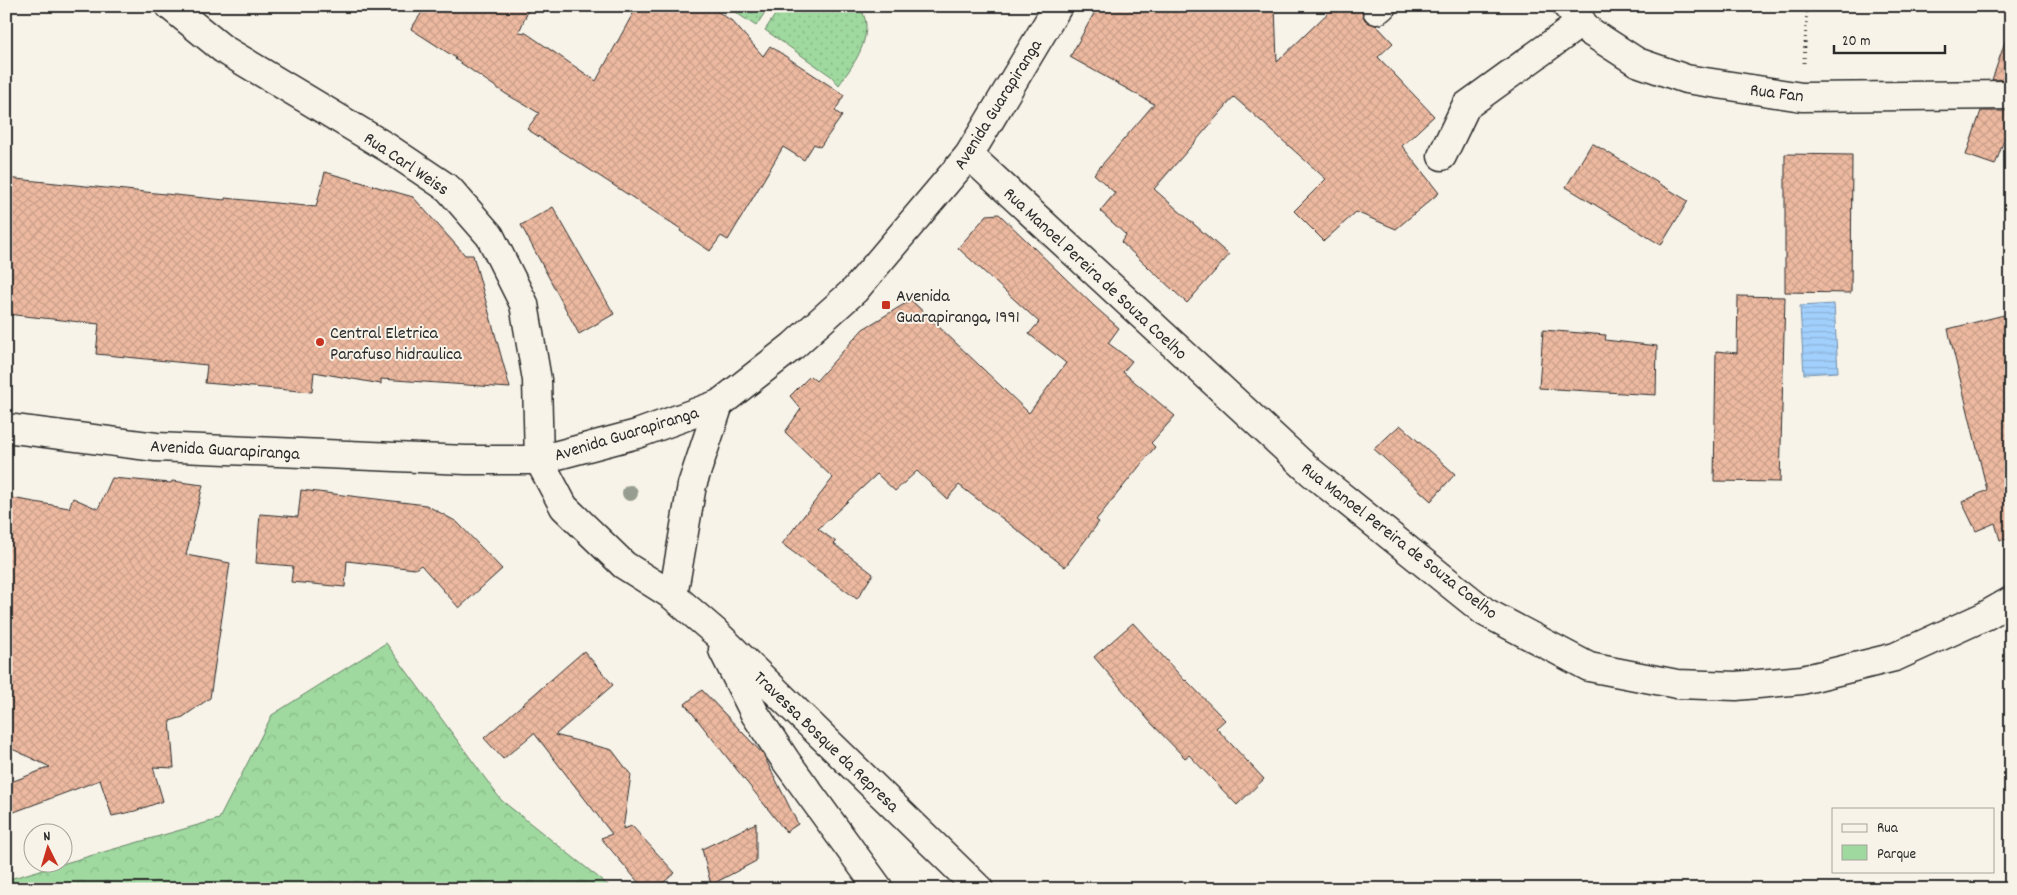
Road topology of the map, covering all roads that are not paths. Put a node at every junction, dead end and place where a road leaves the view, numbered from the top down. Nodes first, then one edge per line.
1 (170, 6) edge
2 (1058, 6) edge
3 (1574, 14) edge
4 (2011, 95) edge
5 (969, 155) junction
6 (1442, 156) dead end
7 (719, 404) junction
8 (6, 428) edge
9 (539, 460) junction
10 (673, 596) junction
11 (2011, 601) edge
12 (715, 632) junction
13 (879, 889) edge
14 (979, 889) edge

1 - 9 street, Rua Carl Weiss
2 - 5 street, Avenida Guarapiranga
3 - 4 street, Rua Fan
3 - 6 street
5 - 7 street, Avenida Guarapiranga
5 - 11 street, Rua Manoel Pereira de Souza Coelho
7 - 9 street, Avenida Guarapiranga
7 - 10 street
8 - 9 street, Avenida Guarapiranga
9 - 10 street, Travessa Bosque da Represa
10 - 12 street, Travessa Bosque da Represa
12 - 13 street
12 - 14 street, Travessa Bosque da Represa

